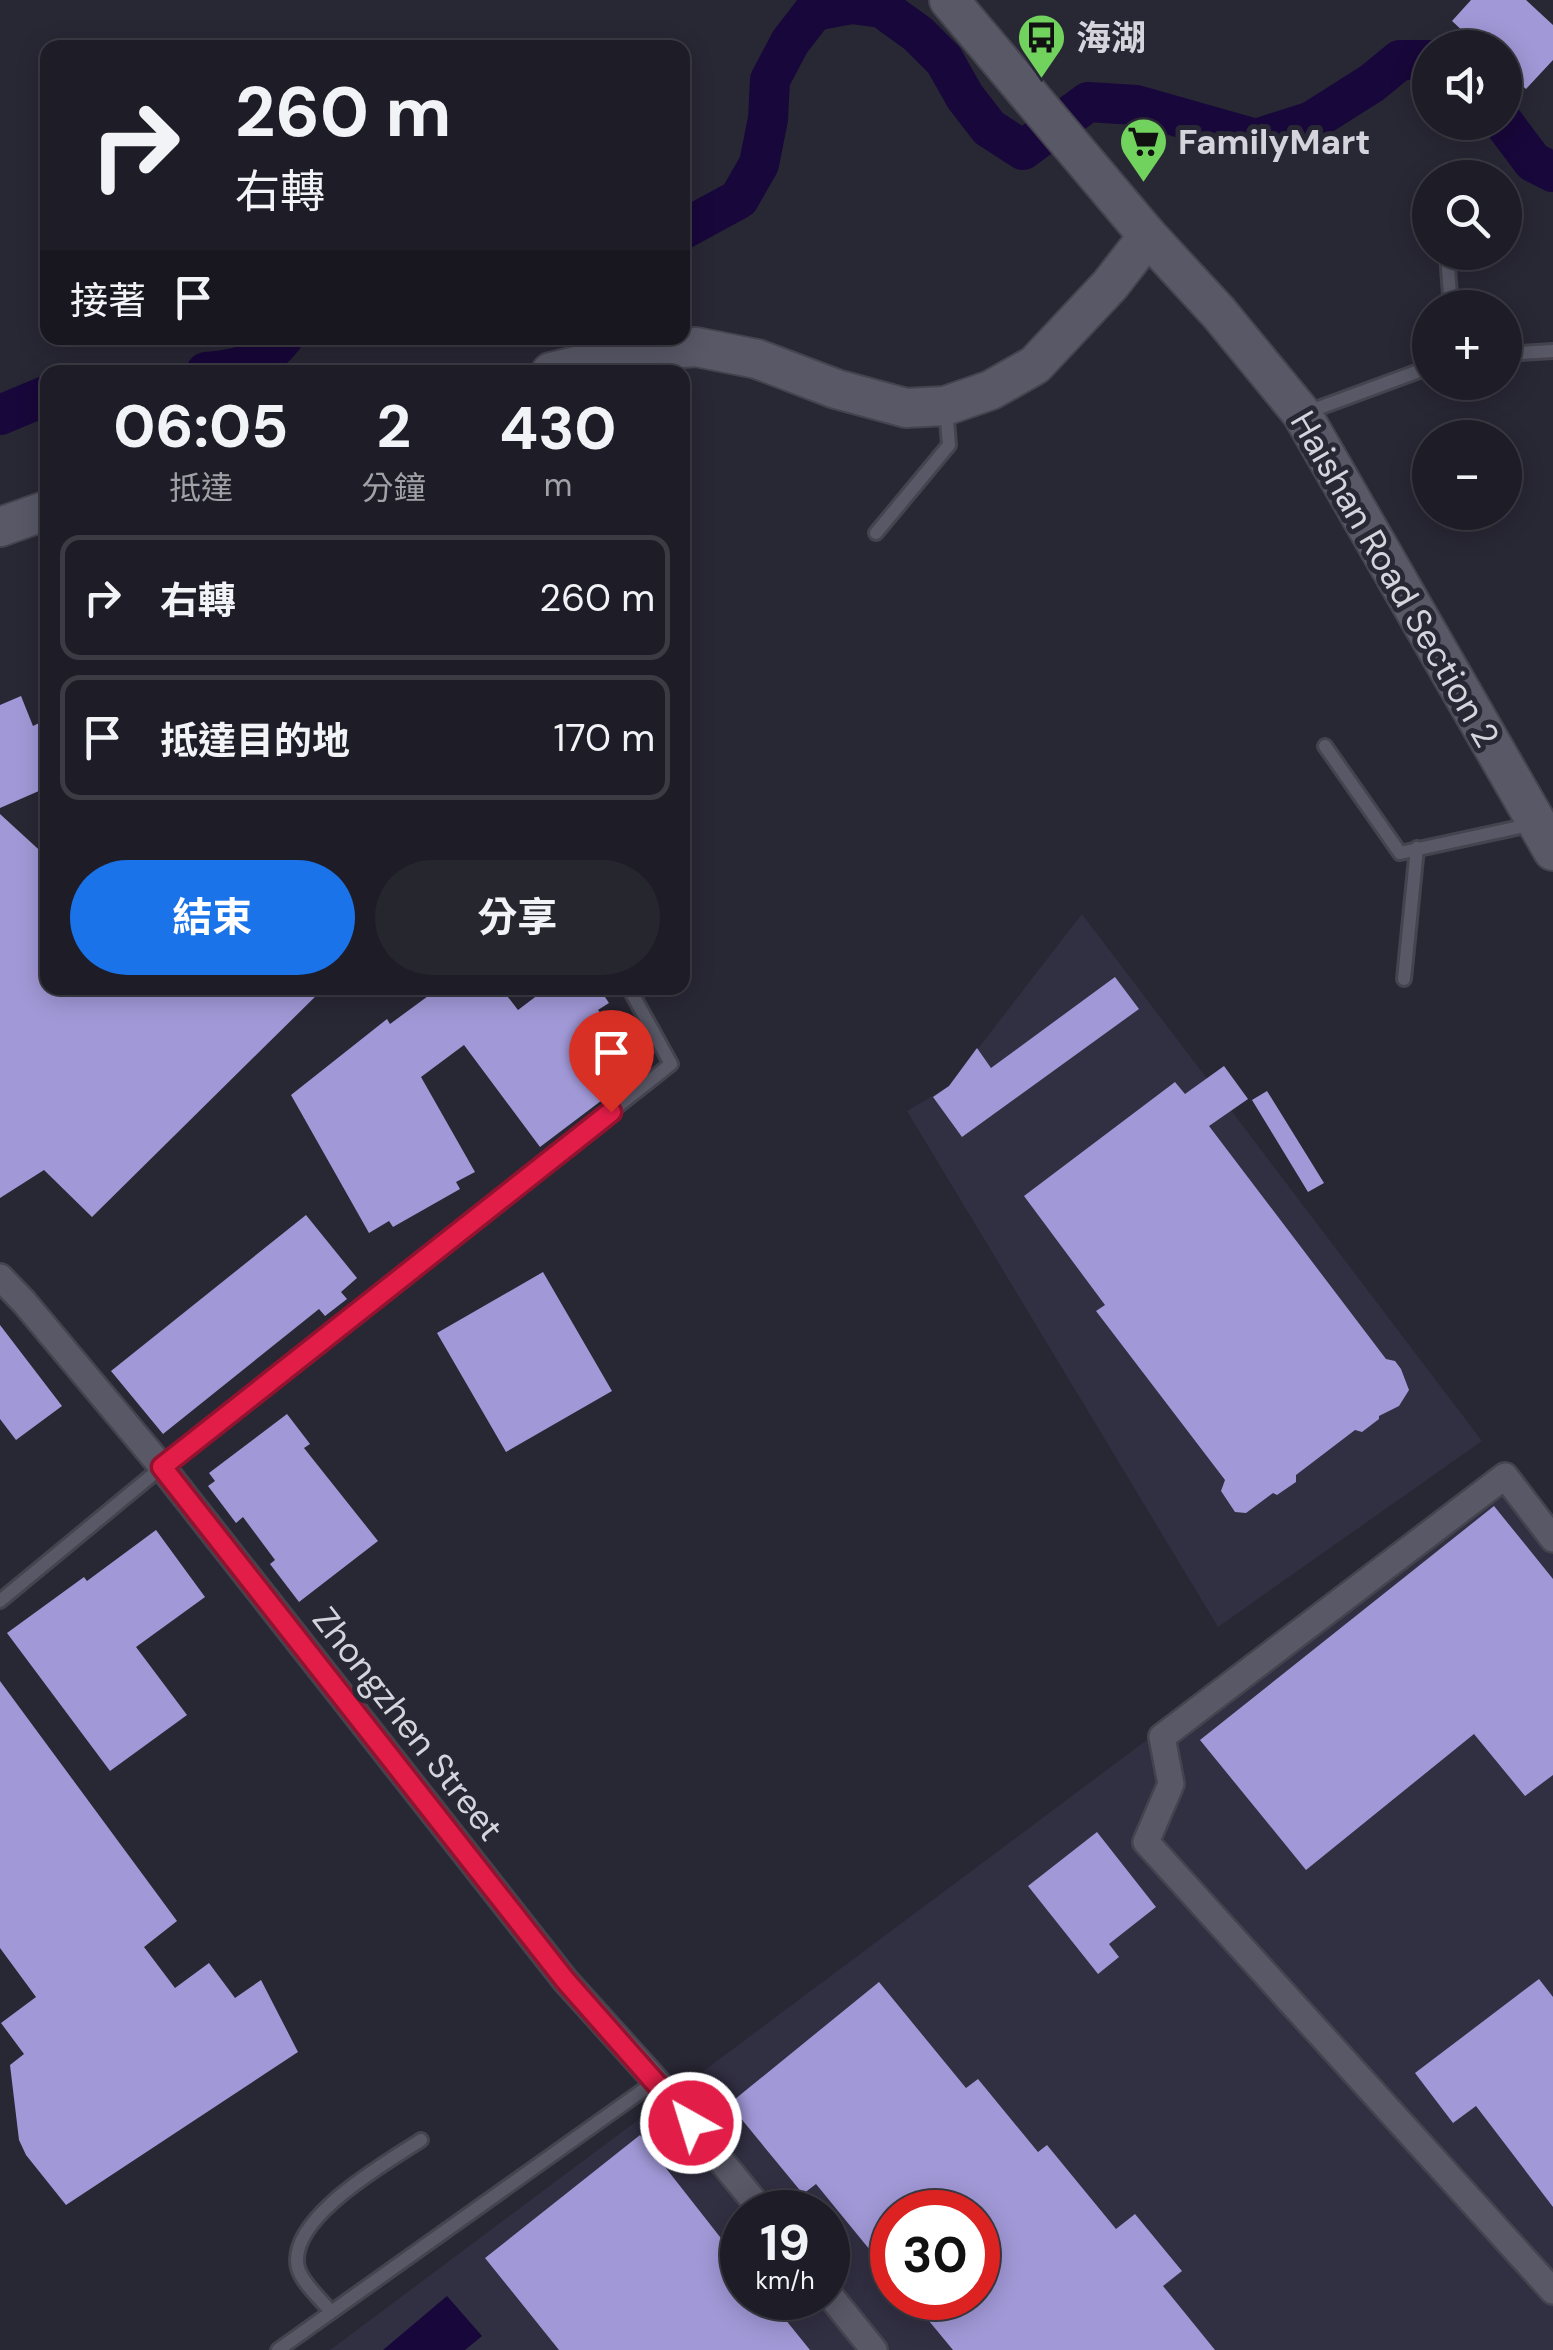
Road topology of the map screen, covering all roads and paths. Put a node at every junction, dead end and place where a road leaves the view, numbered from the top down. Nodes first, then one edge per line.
1 (949, 0) edge
2 (1148, 236) junction
3 (1553, 350) edge
4 (1522, 353) edge
5 (580, 365) edge
6 (1412, 374) edge
7 (945, 406) junction
8 (1302, 414) junction
9 (40, 513) edge
10 (0, 527) edge
11 (876, 533) dead end
12 (1325, 746) dead end
13 (1545, 837) edge
14 (1417, 848) junction
15 (1404, 979) dead end
16 (633, 995) edge
17 (0, 1278) edge
18 (162, 1467) junction
19 (1553, 1539) edge
20 (0, 1601) edge
21 (656, 2081) junction
22 (421, 2140) dead end
23 (745, 2190) edge
24 (1553, 2292) edge
25 (330, 2312) junction
26 (850, 2320) edge
27 (278, 2350) edge
28 (874, 2350) edge

1 - 2 main road, Haishan Road Section 2
2 - 7 main road
2 - 8 main road, Haishan Road Section 2
3 - 4 lane
5 - 7 main road
6 - 8 lane
7 - 11 lane
8 - 13 main road, Haishan Road Section 2
9 - 10 main road
12 - 14 lane
13 - 14 lane
14 - 15 lane
16 - 18 lane
17 - 18 street, Zhongzhen Street
18 - 20 lane
18 - 21 street, Zhongzhen Street
19 - 24 street
21 - 23 street, Zhongzhen Street
21 - 25 lane
22 - 25 lane
25 - 27 lane
26 - 28 street

